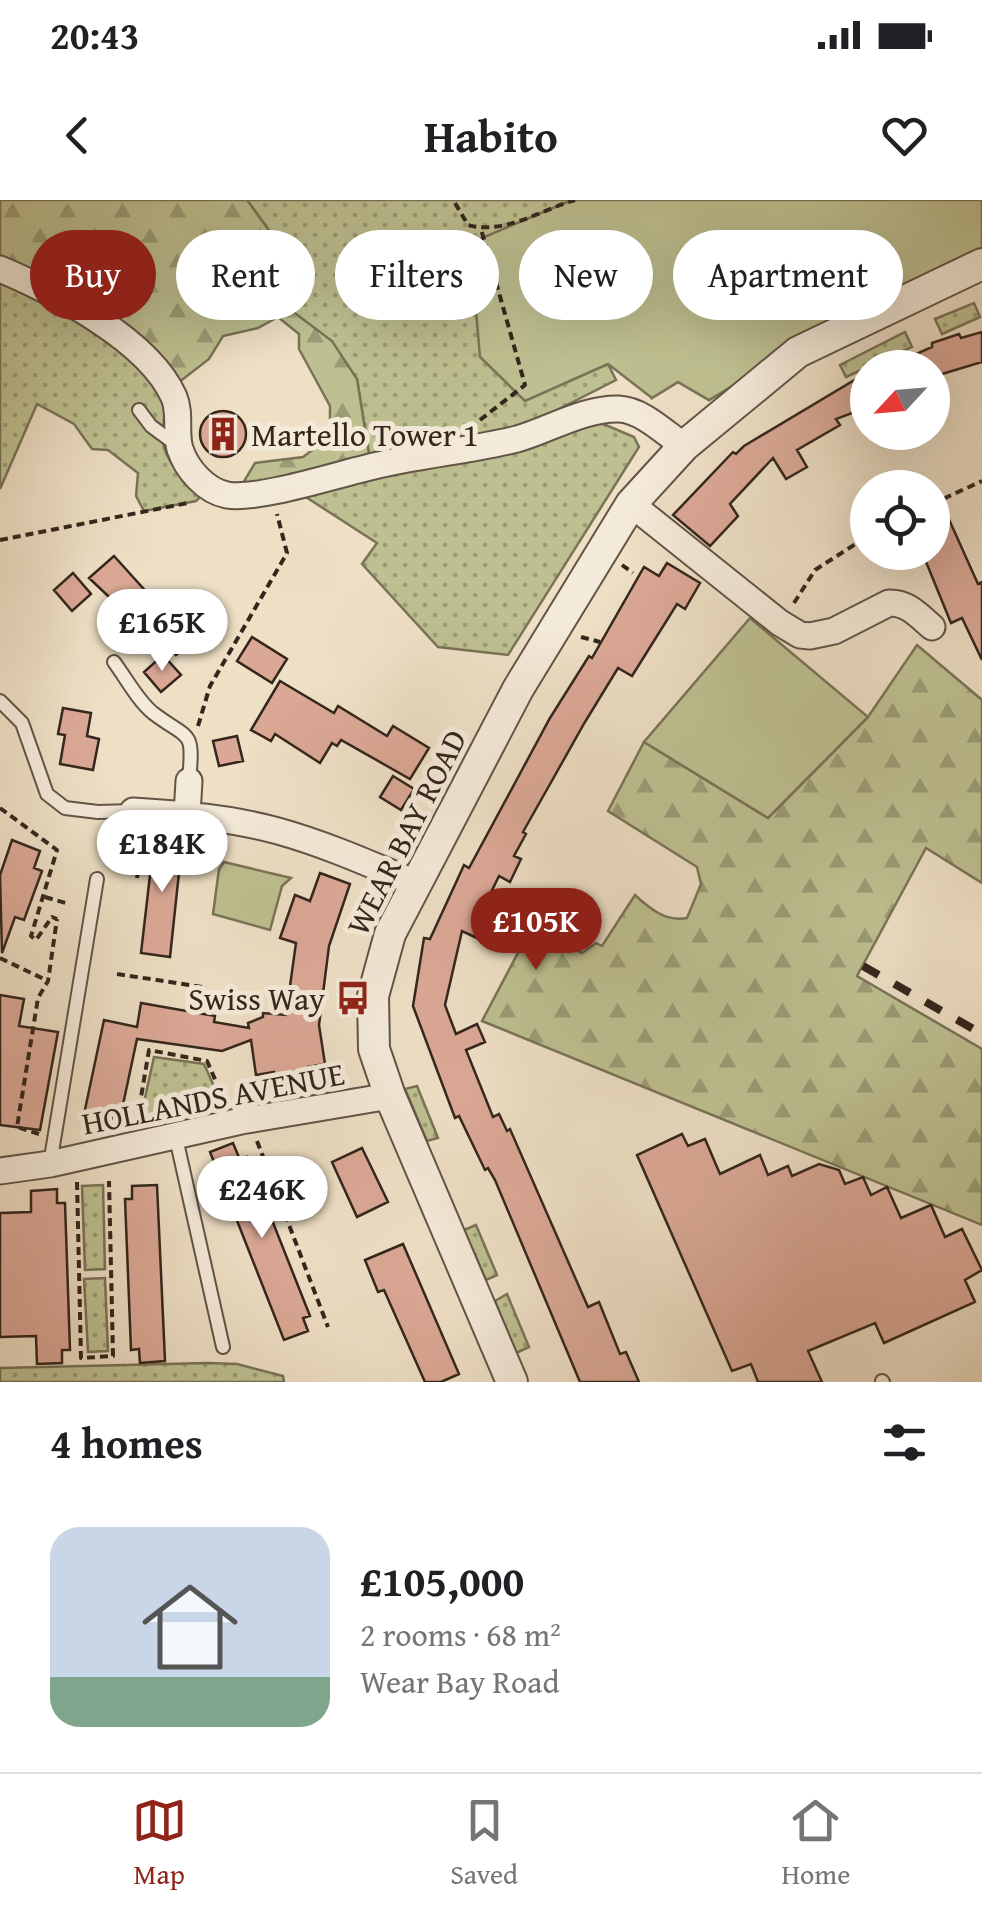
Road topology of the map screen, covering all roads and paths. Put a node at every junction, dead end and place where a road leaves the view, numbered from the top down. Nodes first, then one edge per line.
1 (575, 200) edge
2 (455, 203) dead end
3 (481, 229) junction
4 (982, 264) edge
5 (0, 269) edge
6 (139, 410) dead end
7 (476, 422) dead end
8 (684, 446) junction
9 (180, 448) junction
10 (982, 482) edge
11 (272, 490) junction
12 (227, 495) junction
13 (950, 495) edge
14 (632, 504) junction
15 (0, 540) edge
16 (850, 545) edge
17 (780, 623) junction
18 (932, 627) dead end
19 (114, 662) dead end
20 (0, 700) edge
21 (192, 745) junction
22 (189, 780) joint
23 (0, 808) edge
24 (141, 811) junction
25 (187, 815) junction
26 (137, 878) dead end
27 (97, 879) dead end
28 (415, 882) junction
29 (45, 897) junction
30 (69, 904) dead end
31 (0, 958) edge
32 (118, 974) dead end
33 (48, 981) junction
34 (203, 987) dead end
35 (390, 1096) junction
36 (226, 1104) dead end
37 (136, 1131) dead end
38 (254, 1132) dead end
39 (39, 1134) dead end
40 (176, 1138) junction
41 (50, 1164) junction
42 (0, 1170) edge
43 (77, 1178) dead end
44 (109, 1181) dead end
45 (328, 1327) dead end
46 (222, 1347) dead end
47 (512, 1382) edge

1 - 3 path
2 - 3 path
3 - 7 path
4 - 8 street, WEAR BAY ROAD
5 - 9 street
6 - 9 lane
8 - 11 street
8 - 14 street, WEAR BAY ROAD
9 - 12 street
10 - 13 path
11 - 12 street
11 - 21 path
12 - 15 path
14 - 17 street
14 - 28 street, WEAR BAY ROAD
16 - 17 path
17 - 18 street
19 - 21 lane
20 - 24 lane
21 - 22 lane
22 - 25 street
23 - 29 path
24 - 25 street
24 - 26 path
25 - 28 street
27 - 41 lane, HOLLANDS AVENUE
28 - 35 street, WEAR BAY ROAD
29 - 30 path
29 - 33 path
31 - 33 path
32 - 34 path
33 - 39 path
35 - 40 street, HOLLANDS AVENUE
35 - 47 street, WEAR BAY ROAD
36 - 37 path
38 - 45 path
40 - 41 street, HOLLANDS AVENUE
40 - 46 lane
41 - 42 street, HOLLANDS AVENUE
43 - 44 path

